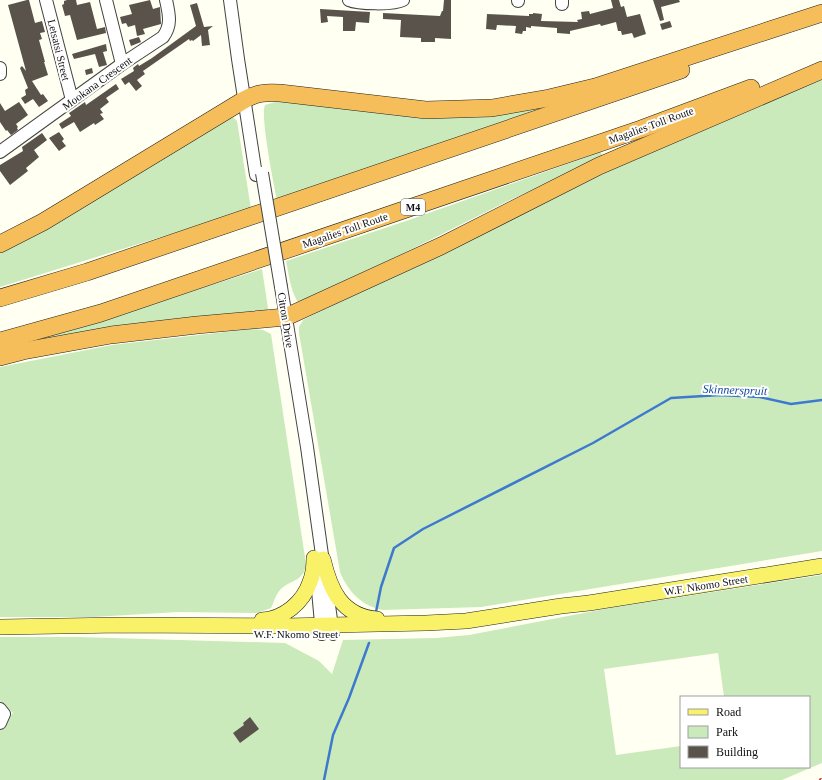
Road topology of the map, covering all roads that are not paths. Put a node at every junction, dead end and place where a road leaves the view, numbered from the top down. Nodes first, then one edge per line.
1 (46, 0) edge
2 (106, 0) edge
3 (166, 0) edge
4 (349, 0) edge
5 (402, 0) edge
6 (231, 3) edge
7 (822, 13) edge
8 (822, 19) edge
9 (822, 62) edge
10 (122, 64) junction
11 (0, 68) edge
12 (822, 70) edge
13 (0, 74) edge
14 (248, 98) junction
15 (72, 100) junction
16 (0, 152) edge
17 (0, 244) edge
18 (0, 298) edge
19 (282, 318) junction
20 (0, 341) edge
21 (0, 357) edge
22 (319, 558) junction
23 (822, 566) edge
24 (589, 603) junction
25 (466, 621) junction
26 (149, 626) junction
27 (0, 627) edge
28 (327, 630) junction
29 (0, 631) edge
30 (0, 708) edge
31 (0, 723) edge

1 - 15 street, Letsatsi Street
2 - 10 street
3 - 10 street, Mookana Crescent
4 - 5 street
6 - 14 street, Citron Drive
7 - 14 highway
8 - 18 highway
9 - 20 highway, Magalies Toll Route / M4
10 - 15 street, Mookana Crescent
11 - 13 street
12 - 19 highway
14 - 17 highway
14 - 19 street, Citron Drive, bridge
15 - 16 street, Mookana Crescent
19 - 21 highway
19 - 22 street, Citron Drive
22 - 25 main road
22 - 26 main road
22 - 28 street, Citron Drive
23 - 24 main road, W.F. Nkomo Street
24 - 25 main road, W.F. Nkomo Street
24 - 28 main road, W.F. Nkomo Street
25 - 28 main road, W.F. Nkomo Street
26 - 27 main road, W.F. Nkomo Street
26 - 28 main road, W.F. Nkomo Street
28 - 29 main road, W.F. Nkomo Street
30 - 31 street

